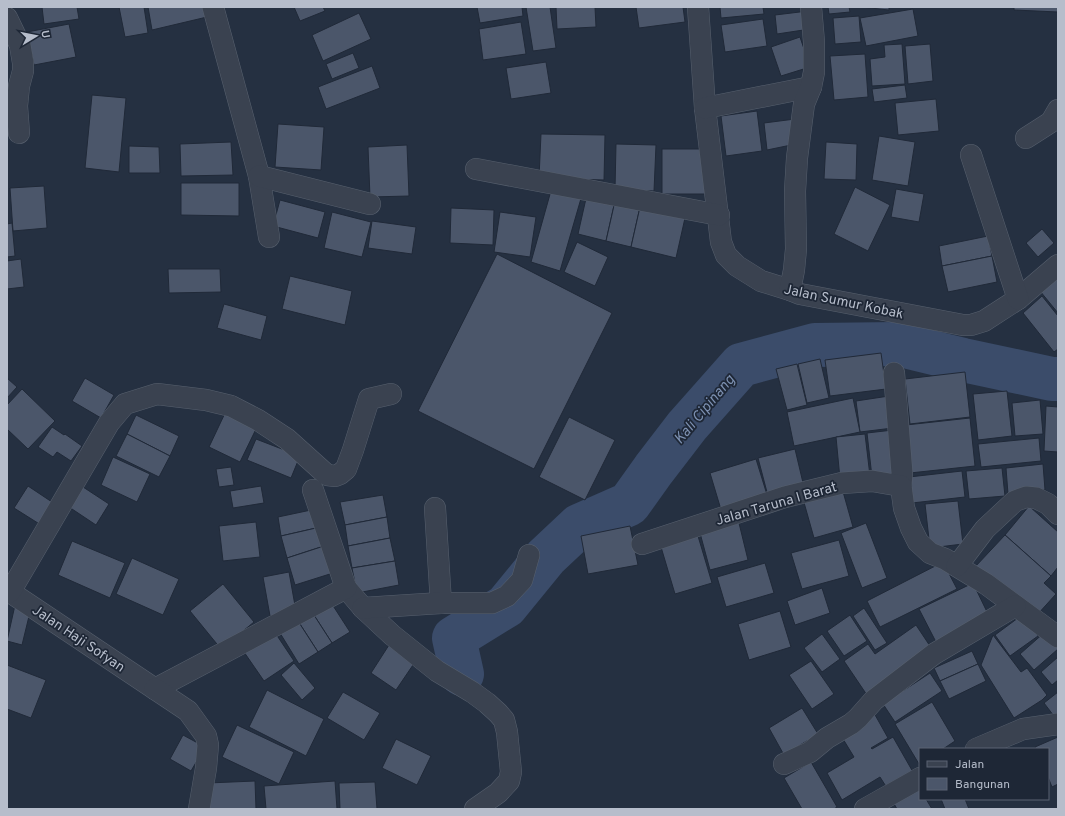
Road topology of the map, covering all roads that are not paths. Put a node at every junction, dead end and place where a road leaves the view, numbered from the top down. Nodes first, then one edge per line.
1 (213, 7) edge
2 (698, 7) edge
3 (811, 7) edge
4 (7, 18) edge
5 (811, 87) junction
6 (705, 108) junction
7 (1058, 110) edge
8 (19, 133) dead end
9 (1026, 138) dead end
10 (971, 155) dead end
11 (476, 169) dead end
12 (259, 176) junction
13 (370, 204) dead end
14 (719, 215) junction
15 (269, 237) dead end
16 (1058, 265) edge
17 (790, 290) junction
18 (1018, 299) junction
19 (894, 373) dead end
20 (392, 394) dead end
21 (901, 486) junction
22 (313, 490) dead end
23 (435, 508) dead end
24 (1058, 514) edge
25 (642, 544) dead end
26 (529, 555) dead end
27 (957, 566) junction
28 (346, 588) junction
29 (8, 591) edge
30 (441, 603) junction
31 (1015, 606) junction
32 (363, 608) junction
33 (1058, 637) edge
34 (152, 687) junction
35 (1058, 724) edge
36 (978, 748) edge
37 (784, 764) dead end
38 (919, 779) edge
39 (199, 809) edge
40 (475, 809) edge
41 (865, 809) edge

1 - 12 street
2 - 6 street, Jalan Sumur Kobak
3 - 5 street
4 - 8 street
5 - 6 street
5 - 17 street
6 - 14 street, Jalan Sumur Kobak
7 - 9 street
10 - 18 street
11 - 14 street
12 - 13 street
12 - 15 street
14 - 17 street, Jalan Sumur Kobak
16 - 18 street, Jalan Sumur Kobak
17 - 18 street, Jalan Sumur Kobak
19 - 21 street
20 - 29 street
21 - 25 street, Jalan Taruna I Barat
21 - 27 street
22 - 28 street
23 - 30 street
24 - 27 street
26 - 30 street
27 - 31 street
28 - 32 street
28 - 34 street
29 - 34 street, Jalan Haji Sofyan
30 - 32 street
31 - 33 street
31 - 37 street
32 - 40 street
34 - 39 street, Jalan Haji Sofyan
35 - 36 street
38 - 41 street

